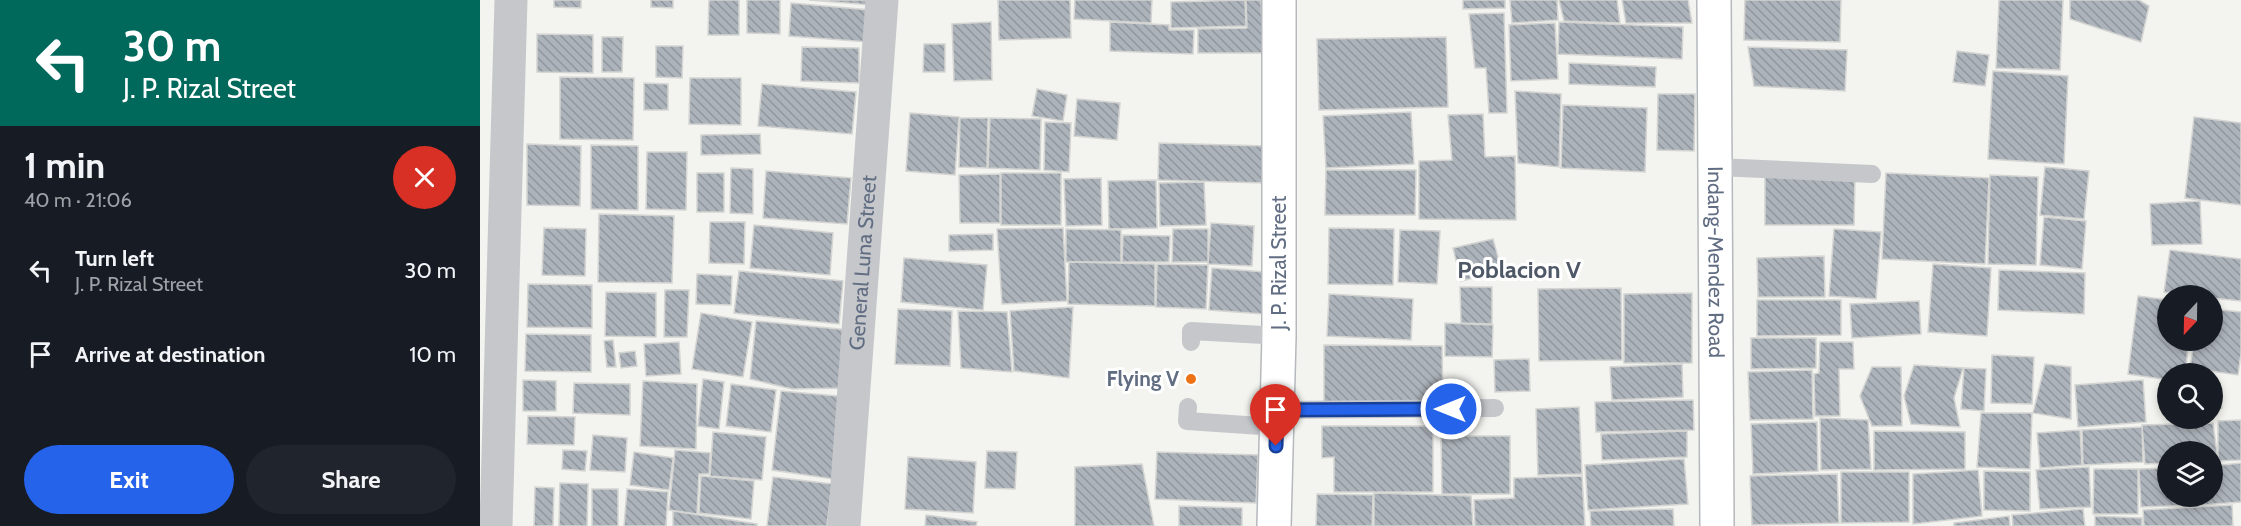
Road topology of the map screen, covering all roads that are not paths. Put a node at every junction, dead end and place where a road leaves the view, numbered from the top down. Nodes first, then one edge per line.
1 (511, 0) edge
2 (882, 0) edge
3 (1279, 0) edge
4 (1714, 0) edge
5 (1717, 167) junction
6 (1872, 174) dead end
7 (1279, 336) junction
8 (1191, 342) dead end
9 (1188, 407) dead end
10 (1495, 408) dead end
11 (1276, 418) junction
12 (496, 526) edge
13 (844, 526) edge
14 (1275, 526) edge
15 (1717, 526) edge

1 - 12 street
2 - 13 street, General Luna Street
3 - 7 main road, J. P. Rizal Street
4 - 5 main road, Indang-Mendez Road
5 - 6 lane
5 - 15 main road, Indang-Mendez Road
7 - 8 lane
7 - 11 main road, J. P. Rizal Street
9 - 11 lane
10 - 11 lane
11 - 14 main road, J. P. Rizal Street

